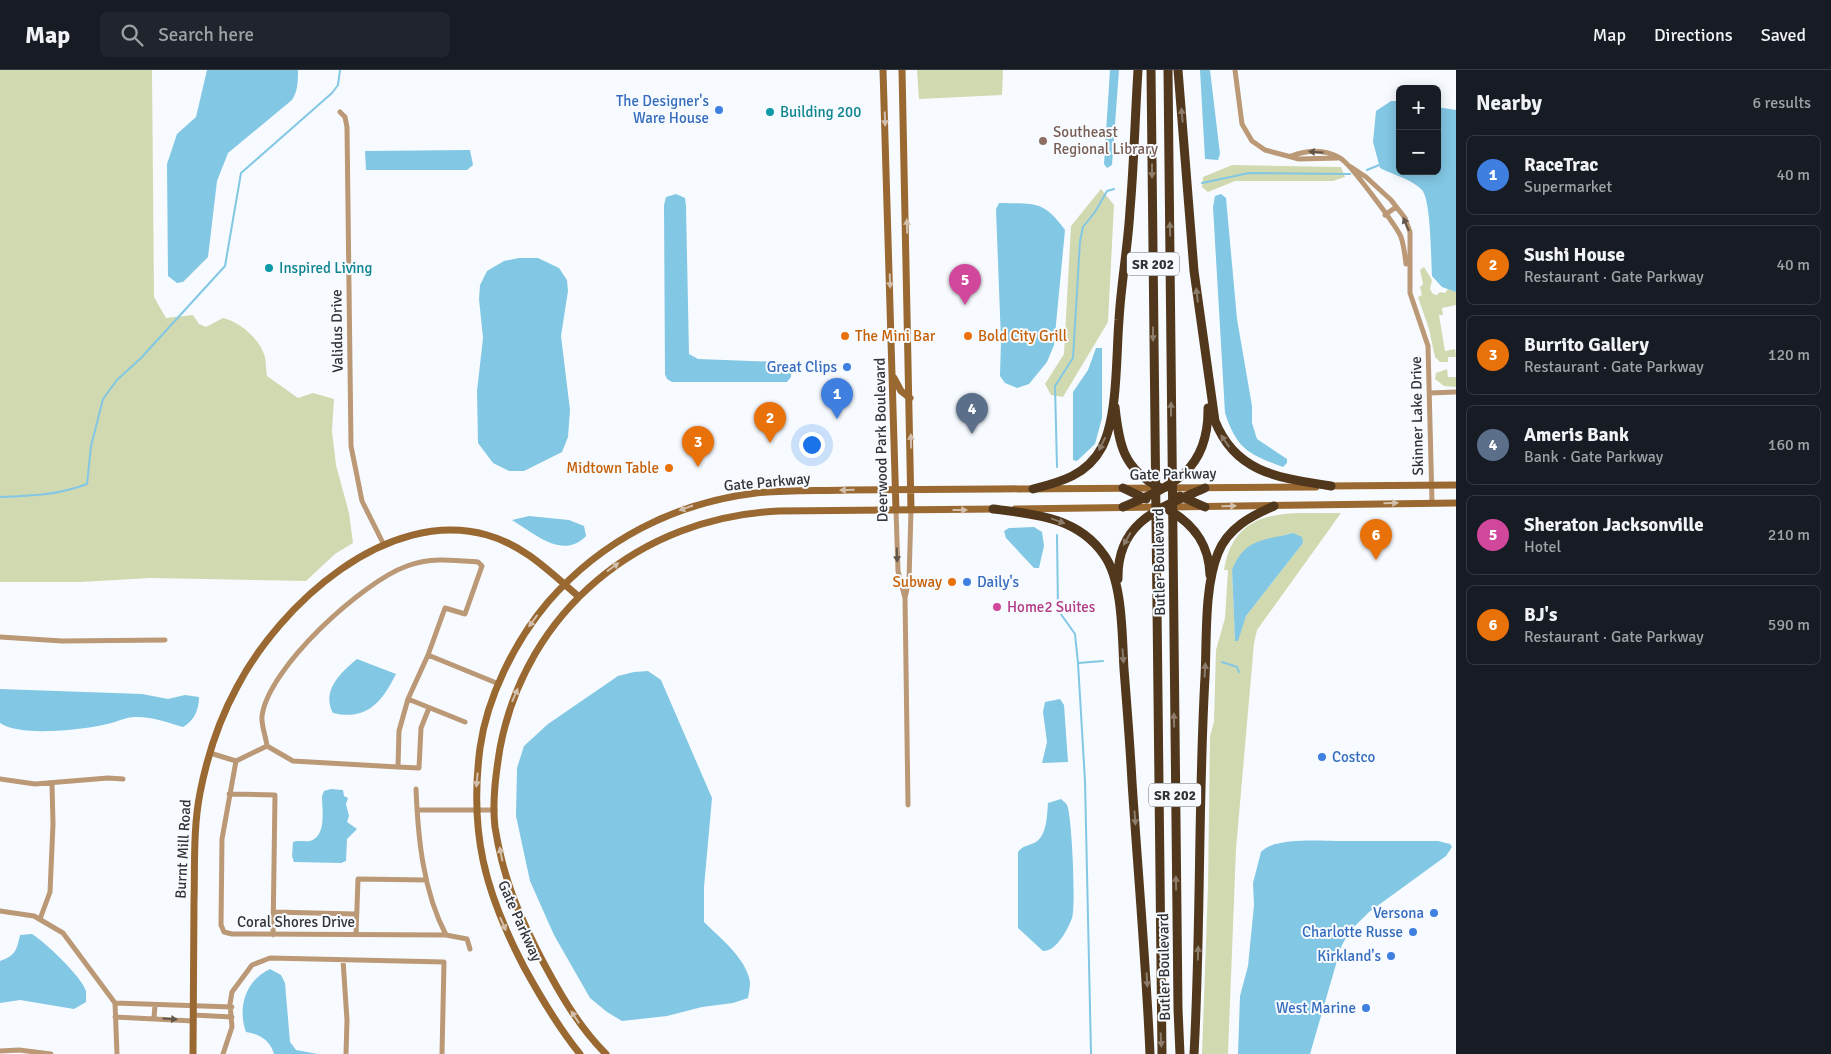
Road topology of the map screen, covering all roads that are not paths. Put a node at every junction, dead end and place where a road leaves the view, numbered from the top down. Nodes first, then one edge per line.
1 (883, 70) edge
2 (902, 70) edge
3 (1138, 70) edge
4 (1150, 70) edge
5 (1168, 70) edge
6 (1178, 70) edge
7 (1235, 70) edge
8 (340, 112) dead end
9 (1291, 156) junction
10 (1341, 158) junction
11 (1351, 167) junction
12 (1396, 207) junction
13 (1385, 215) junction
14 (1408, 272) junction
15 (893, 376) junction
16 (1208, 378) junction
17 (1456, 392) edge
18 (1430, 393) junction
19 (1114, 397) junction
20 (910, 398) junction
21 (1431, 485) junction
22 (1456, 485) edge
23 (1331, 486) junction
24 (1123, 488) junction
25 (1162, 488) junction
26 (1205, 488) junction
27 (1033, 489) junction
28 (896, 490) junction
29 (912, 490) junction
30 (1144, 498) junction
31 (1183, 498) junction
32 (1432, 502) junction
33 (1456, 503) edge
34 (1206, 506) junction
35 (1274, 506) junction
36 (1123, 507) junction
37 (1162, 507) junction
38 (993, 509) junction
39 (896, 510) junction
40 (911, 510) junction
41 (384, 545) junction
42 (564, 584) junction
43 (1211, 590) junction
44 (579, 597) junction
45 (905, 598) junction
46 (1120, 611) junction
47 (0, 637) edge
48 (165, 640) dead end
49 (428, 654) junction
50 (499, 684) junction
51 (408, 700) junction
52 (429, 708) junction
53 (465, 722) dead end
54 (268, 746) junction
55 (210, 753) junction
56 (236, 761) junction
57 (398, 767) junction
58 (0, 779) edge
59 (123, 779) dead end
60 (52, 784) junction
61 (416, 789) dead end
62 (230, 794) junction
63 (908, 805) dead end
64 (417, 810) junction
65 (476, 810) junction
66 (495, 810) junction
67 (426, 880) junction
68 (0, 911) edge
69 (273, 912) junction
70 (356, 914) junction
71 (40, 919) junction
72 (273, 934) junction
73 (356, 935) junction
74 (446, 935) junction
75 (470, 949) dead end
76 (343, 960) junction
77 (115, 1003) junction
78 (135, 1004) junction
79 (155, 1005) junction
80 (193, 1006) junction
81 (232, 1007) junction
82 (115, 1016) junction
83 (134, 1017) junction
84 (232, 1017) junction
85 (154, 1018) junction
86 (193, 1018) junction
87 (0, 1051) edge
88 (51, 1054) edge
89 (116, 1054) edge
90 (192, 1054) edge
91 (223, 1054) edge
92 (346, 1054) edge
93 (442, 1054) edge
94 (580, 1054) edge
95 (606, 1054) edge
96 (1150, 1054) edge
97 (1162, 1054) edge
98 (1180, 1054) edge
99 (1194, 1054) edge

1 -> 15 main road, Deerwood Park Boulevard
20 -> 2 main road, Deerwood Park Boulevard
3 - 19 highway
4 -> 97 highway, Butler Boulevard / SR 202
98 -> 5 highway, Butler Boulevard / SR 202
16 -> 6 highway
7 - 9 street, Skinner Lake Drive
8 - 41 street, Validus Drive
9 - 10 street, Skinner Lake Drive
10 -> 9 street, Skinner Lake Drive
10 - 11 street, Skinner Lake Drive
11 - 12 street, Skinner Lake Drive
11 - 13 street, Skinner Lake Drive
12 - 13 street
14 -> 12 street, Skinner Lake Drive
13 - 14 street, Skinner Lake Drive
14 - 18 street, Skinner Lake Drive
15 - 20 main road
15 - 28 main road, Deerwood Park Boulevard
23 -> 16 highway
16 - 25 highway
17 - 18 street
18 - 21 street, Skinner Lake Drive
19 - 25 highway
19 -> 27 highway
29 -> 20 main road, Deerwood Park Boulevard
21 - 22 main road, Gate Parkway
21 - 23 main road, Gate Parkway
21 - 32 street, Skinner Lake Drive
23 - 26 main road, Gate Parkway
24 - 25 main road, Gate Parkway
24 - 27 main road, Gate Parkway
24 - 30 highway
25 - 26 main road, Gate Parkway
25 - 30 highway
25 - 31 highway
26 - 31 highway
27 - 29 main road, Gate Parkway
28 - 29 main road, Gate Parkway
28 - 39 main road, Deerwood Park Boulevard
28 -> 42 main road, Gate Parkway
29 - 40 main road, Deerwood Park Boulevard
30 - 36 highway
30 - 37 highway
31 - 34 highway
31 - 37 highway
32 - 33 main road, Gate Parkway
35 -> 32 main road, Gate Parkway
34 -> 35 main road, Gate Parkway
34 - 37 main road, Gate Parkway
35 - 43 highway
36 - 37 main road, Gate Parkway
36 - 38 main road, Gate Parkway
37 - 43 highway
37 -> 46 highway
40 -> 38 main road, Gate Parkway
38 -> 46 highway
39 - 40 main road, Gate Parkway
44 -> 39 main road, Gate Parkway
39 -> 45 street, Deerwood Park Boulevard
40 - 45 street, Deerwood Park Boulevard
41 - 42 main road, Burnt Mill Road
41 - 55 main road, Burnt Mill Road
42 - 44 main road, Burnt Mill Road
42 -> 50 main road, Gate Parkway
99 -> 43 highway
66 -> 44 main road, Gate Parkway
45 - 63 street, Deerwood Park Boulevard
46 -> 96 highway
47 - 48 street
49 - 50 street
49 - 51 street
49 - 54 street
50 -> 65 main road, Gate Parkway
51 - 52 street
51 - 57 street
52 - 53 street
52 - 57 street
54 - 56 street
54 - 57 street
55 - 56 street
55 - 80 main road, Burnt Mill Road
56 - 62 street, Coral Shores Drive
58 - 60 street
59 - 60 street
60 - 71 street
61 - 64 street
62 - 69 street
62 - 72 street, Coral Shores Drive
64 - 65 street
64 - 67 street
65 - 66 street
65 -> 94 main road, Gate Parkway
95 -> 66 main road, Gate Parkway
67 - 70 street
67 - 74 street
68 - 71 street
69 - 70 street
69 - 72 street
70 - 73 street
71 - 77 street
72 - 73 street, Coral Shores Drive
73 - 74 street, Coral Shores Drive
74 - 75 street, Coral Shores Drive
76 - 81 street
76 - 92 street
76 - 93 street
77 - 78 street
77 - 82 street
78 - 79 street
78 - 83 street
79 - 80 street
79 - 85 street
80 - 81 street
80 - 86 main road, Burnt Mill Road
81 - 84 street
82 - 83 street
82 - 89 street
83 - 85 street
84 - 86 street
84 - 91 street
85 -> 86 street
86 - 90 main road, Burnt Mill Road
87 - 88 street

